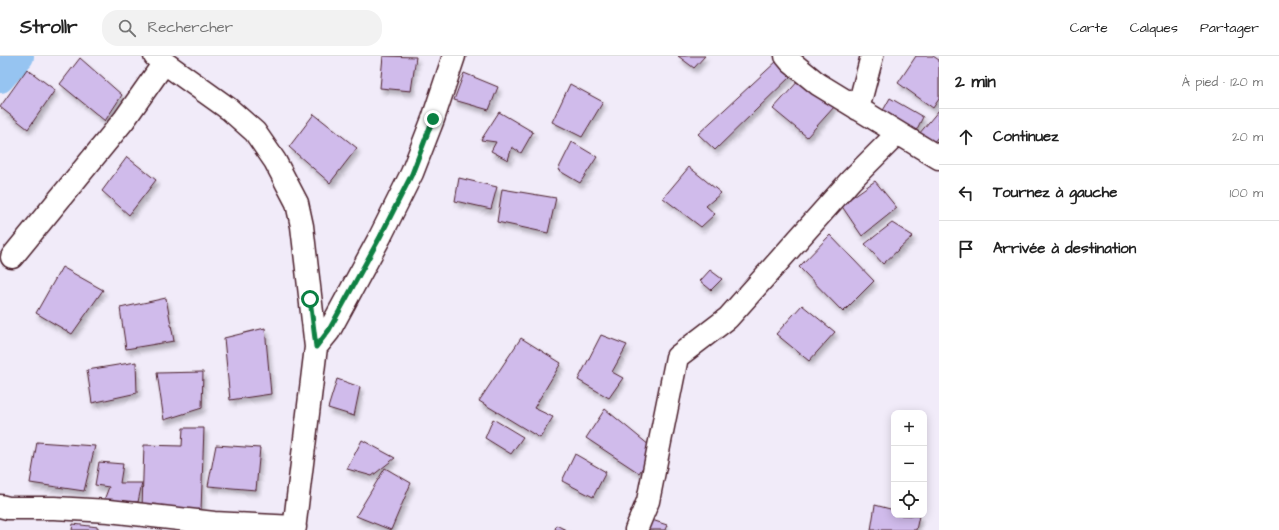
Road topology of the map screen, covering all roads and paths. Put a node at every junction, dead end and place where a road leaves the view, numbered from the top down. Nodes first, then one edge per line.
1 (454, 56) edge
2 (786, 56) edge
3 (872, 56) edge
4 (159, 60) edge
5 (858, 109) junction
6 (898, 133) junction
7 (939, 158) edge
8 (12, 256) dead end
9 (316, 347) junction
10 (0, 506) edge
11 (294, 528) edge
12 (636, 530) edge

1 - 9 street
2 - 5 street
3 - 5 street
4 - 8 street
4 - 9 street
5 - 6 street
6 - 7 street
6 - 12 street
9 - 11 street
10 - 11 street

